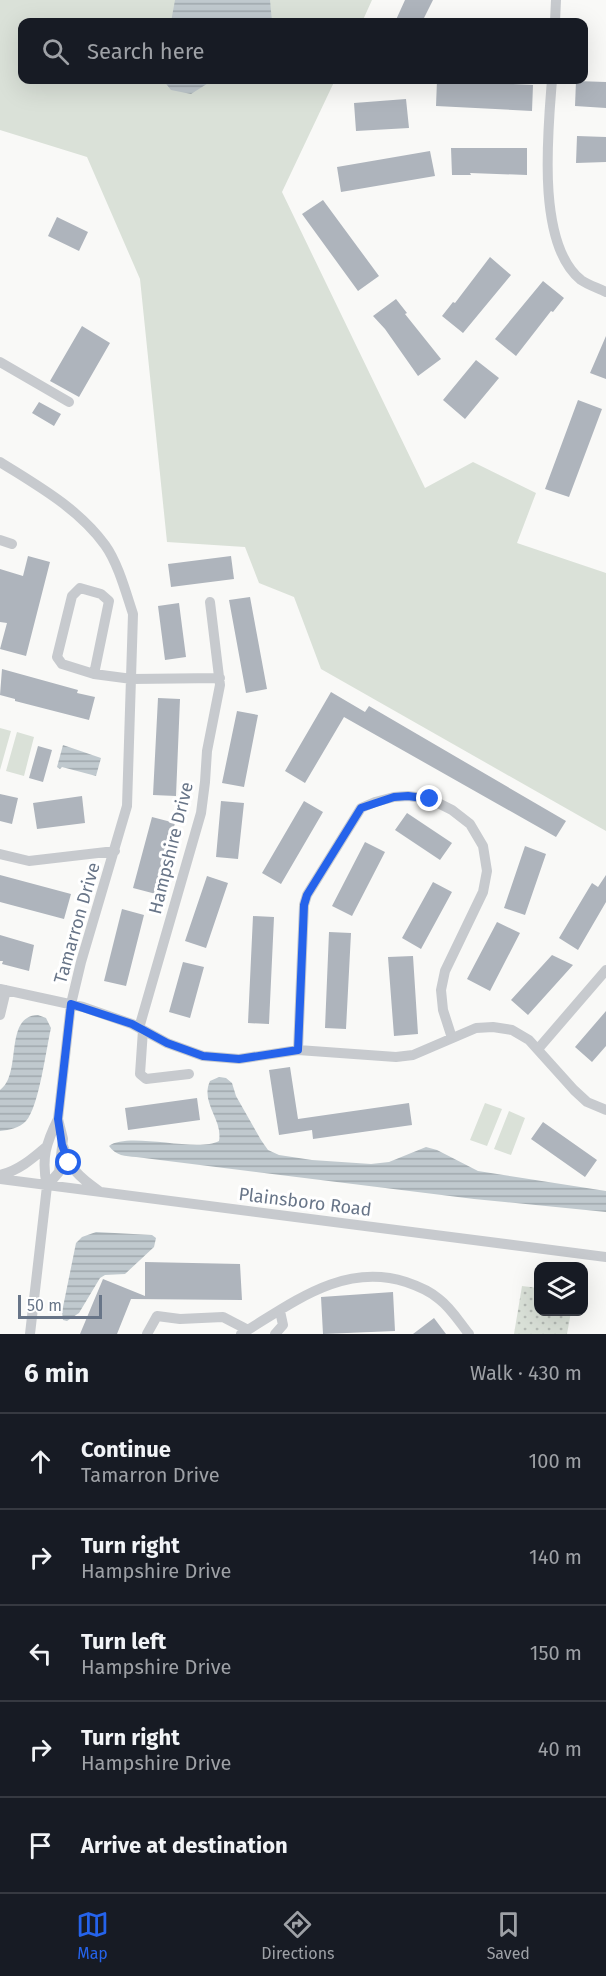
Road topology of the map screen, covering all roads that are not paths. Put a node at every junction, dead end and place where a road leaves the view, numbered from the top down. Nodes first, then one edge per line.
1 (556, 0) edge
2 (555, 18) edge
3 (552, 84) edge
4 (606, 292) edge
5 (0, 362) edge
6 (69, 402) dead end
7 (0, 462) edge
8 (0, 540) edge
9 (12, 544) dead end
10 (210, 602) dead end
11 (94, 674) junction
12 (220, 678) junction
13 (132, 680) junction
14 (115, 851) junction
15 (0, 854) edge
16 (606, 970) edge
17 (3, 989) edge
18 (71, 1004) junction
19 (0, 1015) edge
20 (141, 1029) junction
21 (452, 1038) junction
22 (538, 1049) junction
23 (298, 1050) junction
24 (189, 1074) dead end
25 (606, 1110) edge
26 (58, 1119) junction
27 (62, 1145) junction
28 (46, 1147) junction
29 (0, 1177) edge
30 (47, 1186) junction
31 (101, 1193) junction
32 (606, 1257) edge
33 (280, 1311) junction
34 (245, 1332) edge
35 (30, 1334) edge
36 (147, 1334) edge
37 (275, 1334) edge
38 (469, 1334) edge

1 - 2 street
3 - 4 street
5 - 6 street
7 - 13 street, Tamarron Drive
8 - 9 street
10 - 12 street, Hampshire Drive
11 - 11 street
11 - 13 street
12 - 13 street
12 - 20 street, Hampshire Drive
13 - 14 street, Tamarron Drive
14 - 15 street, Tamarron Drive
14 - 18 street, Tamarron Drive
16 - 22 street
17 - 18 street, Tamarron Drive
17 - 19 street, Tamarron Drive
18 - 20 street
18 - 26 street, Tamarron Drive
20 - 23 street
20 - 24 street, Hampshire Drive
21 - 22 street
21 - 23 street
21 - 23 street
22 - 25 street
26 - 27 street, Tamarron Drive
26 - 28 street, Tamarron Drive
27 - 30 street, Tamarron Drive
27 - 31 street
28 - 29 street
28 - 30 street, Tamarron Drive
29 - 30 street, Plainsboro Road
30 - 31 street, Plainsboro Road
30 - 35 street
31 - 32 street, Plainsboro Road
33 - 34 street
33 - 37 street
33 - 38 street
34 - 36 street

